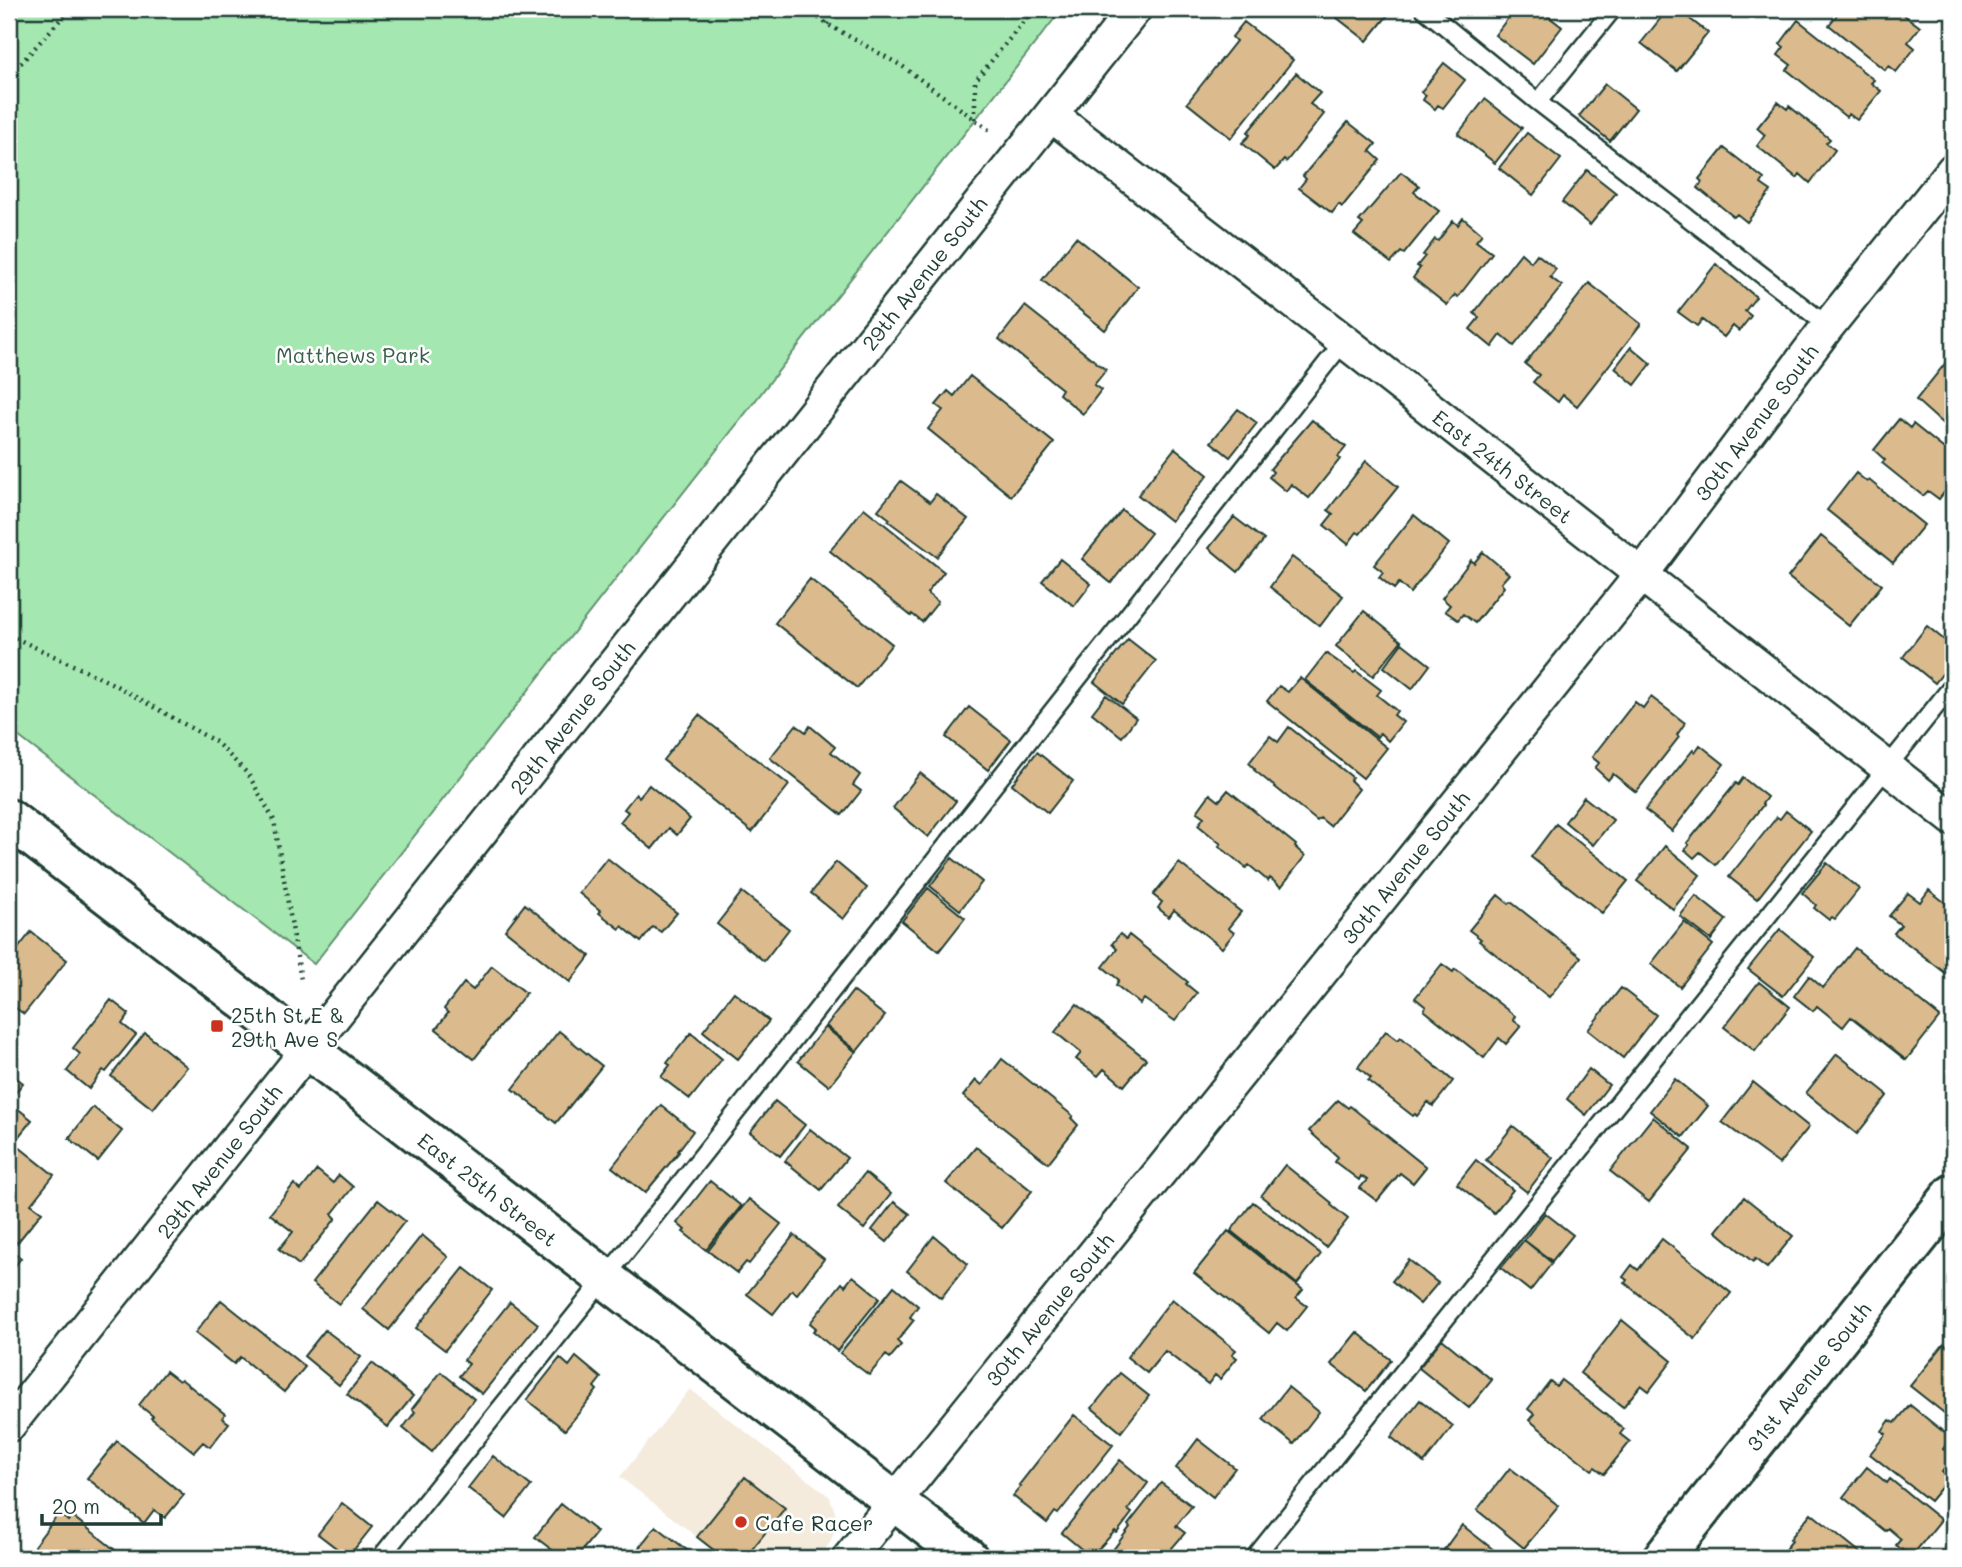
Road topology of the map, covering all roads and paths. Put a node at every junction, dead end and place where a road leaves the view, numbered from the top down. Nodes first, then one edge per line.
1 (70, 9) edge
2 (807, 9) edge
3 (839, 9) edge
4 (1034, 9) edge
5 (1135, 9) edge
6 (1424, 9) edge
7 (1613, 9) edge
8 (827, 24) junction
9 (9, 71) edge
10 (1538, 102) junction
11 (1051, 115) junction
12 (975, 118) junction
13 (989, 130) dead end
14 (1953, 170) edge
15 (1828, 326) junction
16 (1344, 341) junction
17 (1642, 574) junction
18 (9, 635) edge
19 (1953, 685) edge
20 (1888, 768) junction
21 (1953, 819) edge
22 (10, 822) edge
23 (301, 980) dead end
24 (307, 1050) junction
25 (1944, 1212) edge
26 (605, 1279) junction
27 (9, 1425) edge
28 (894, 1501) junction
29 (380, 1558) edge
30 (849, 1558) edge
31 (968, 1558) edge
32 (1254, 1558) edge
33 (1663, 1558) edge

1 - 9 path
2 - 8 path
3 - 8 path
4 - 12 path
5 - 11 street, 29th Avenue South
6 - 10 lane
7 - 10 lane
8 - 12 path
10 - 15 lane
11 - 16 street, East 24th Street
11 - 24 street, 29th Avenue South
12 - 13 path
14 - 15 street, 30th Avenue South
15 - 17 street, 30th Avenue South
16 - 17 street, East 24th Street
16 - 26 lane
17 - 20 street, East 24th Street
17 - 28 street, 30th Avenue South
18 - 23 path
19 - 20 lane
20 - 21 street, East 24th Street
20 - 32 lane
22 - 24 street, East 25th Street
24 - 26 street, East 25th Street
24 - 27 street, 29th Avenue South
25 - 33 street, 31st Avenue South
26 - 28 street, East 25th Street
26 - 29 lane
28 - 30 street, 30th Avenue South
28 - 31 street, East 25th Street

